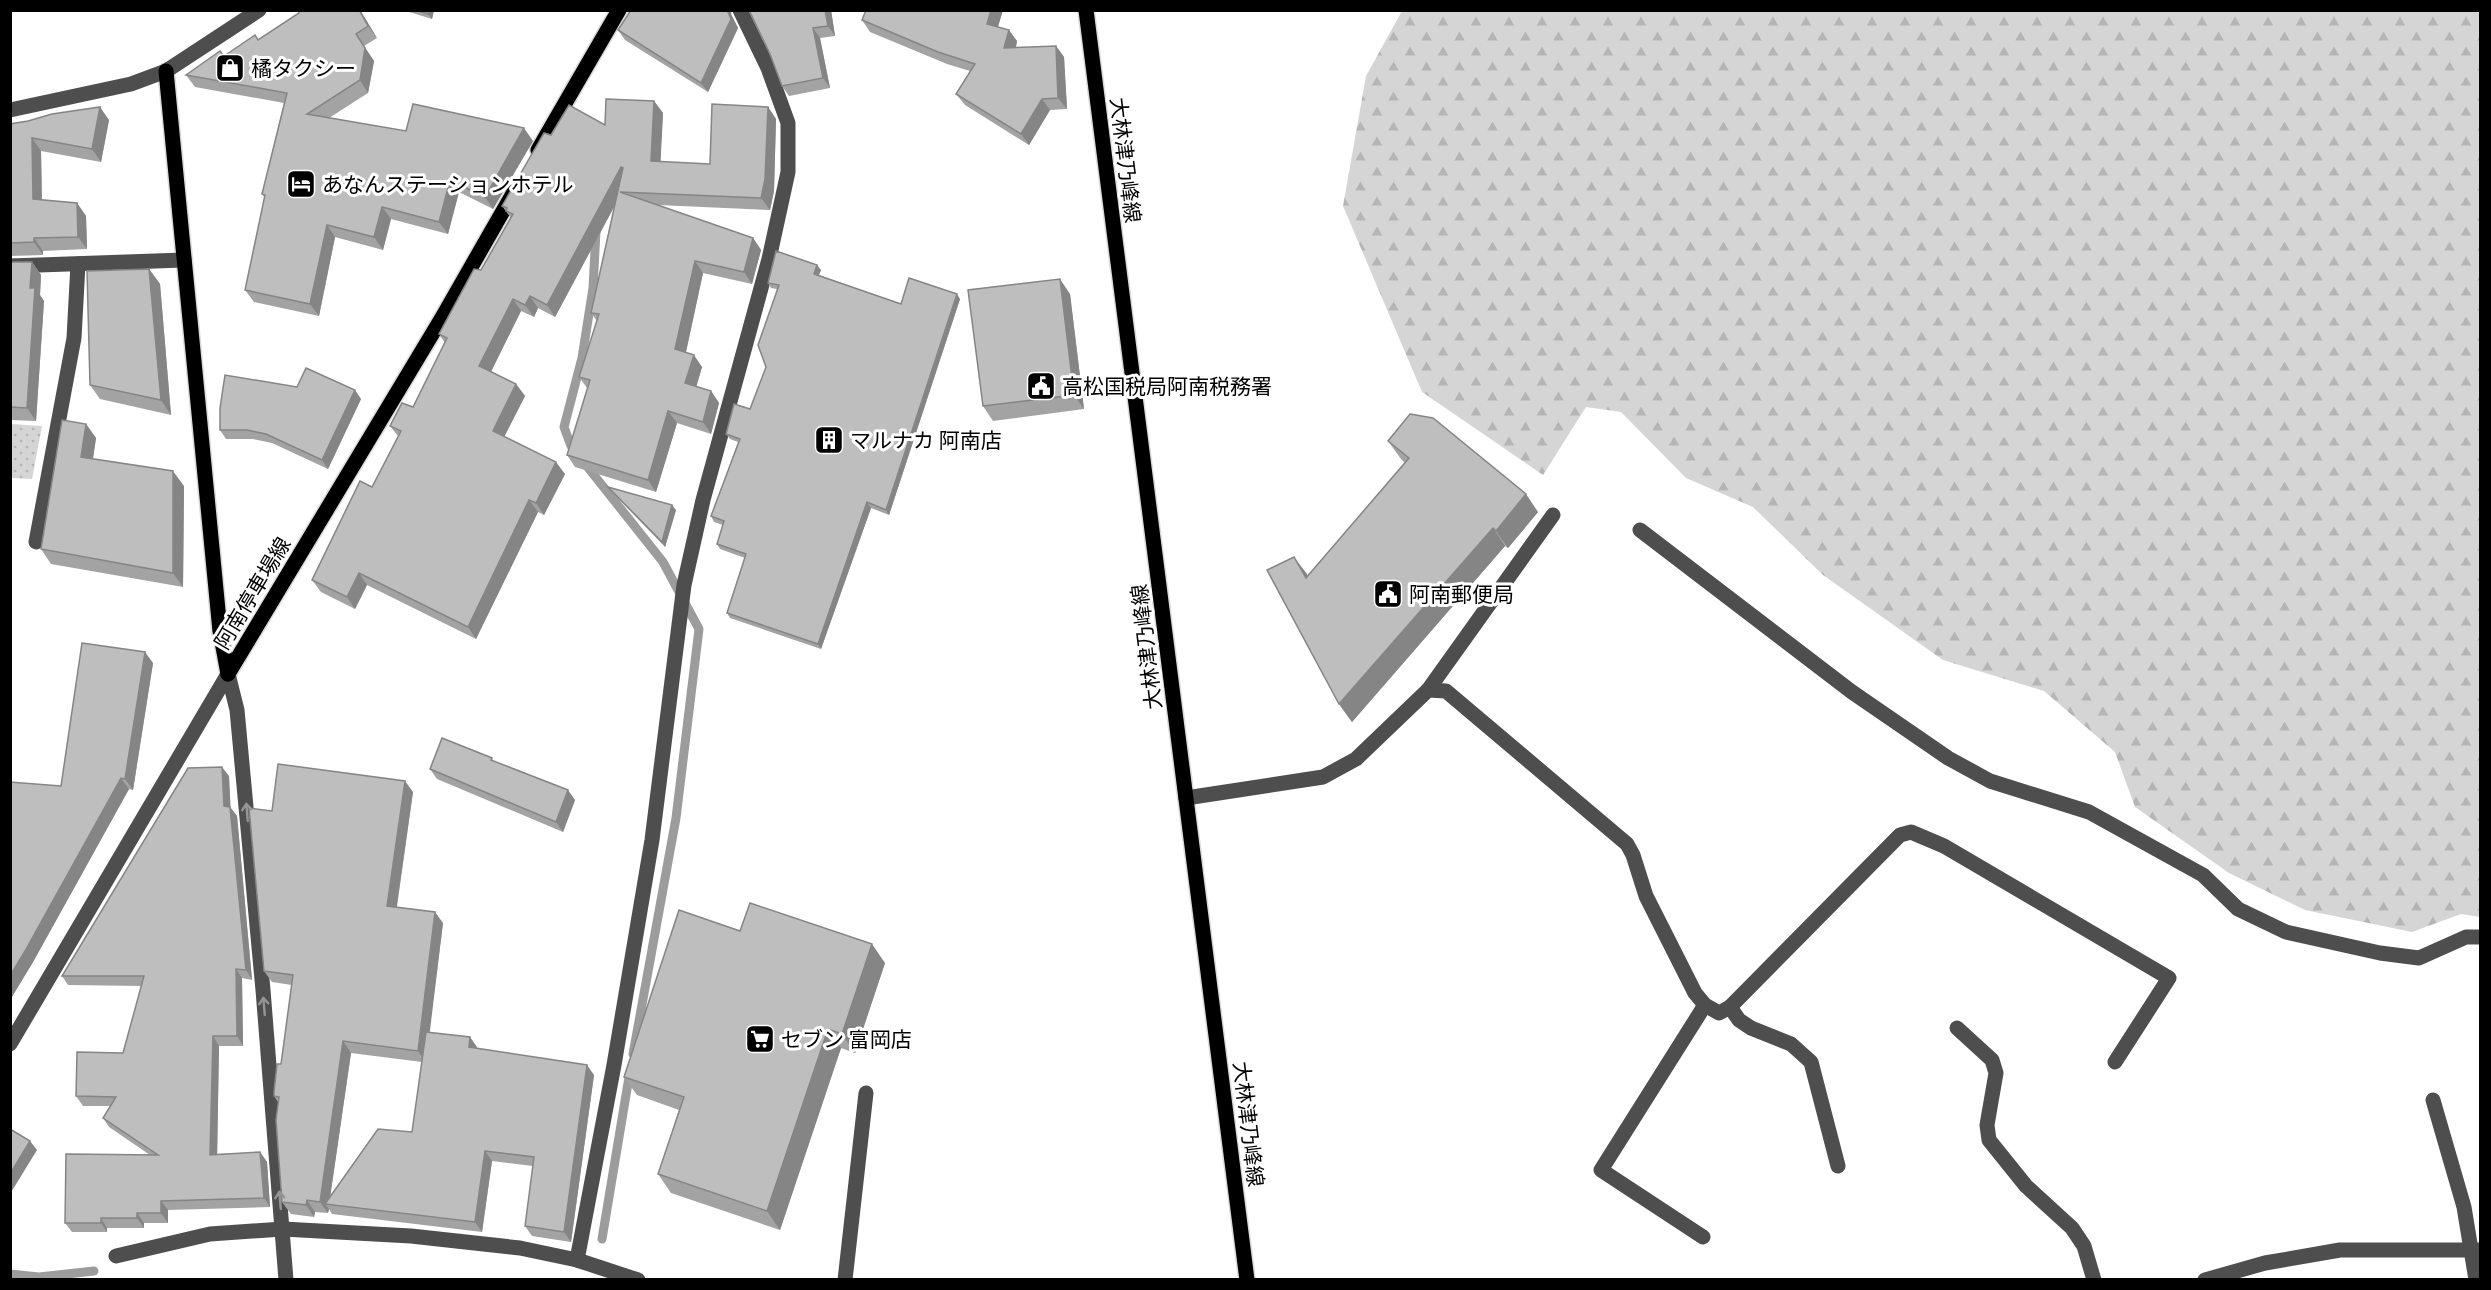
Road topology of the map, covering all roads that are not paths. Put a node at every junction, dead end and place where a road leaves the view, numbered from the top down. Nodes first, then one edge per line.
1 (259, 10) edge
2 (619, 10) edge
3 (740, 10) edge
4 (1086, 10) edge
5 (166, 71) junction
6 (10, 110) edge
7 (531, 163) edge
8 (519, 184) edge
9 (184, 260) junction
10 (78, 264) junction
11 (10, 266) edge
12 (1553, 515) dead end
13 (1640, 530) dead end
14 (36, 542) dead end
15 (228, 674) junction
16 (1428, 690) junction
17 (1186, 798) junction
18 (2481, 938) edge
19 (1705, 1005) junction
20 (1730, 1007) junction
21 (1957, 1028) dead end
22 (10, 1044) edge
23 (2115, 1062) dead end
24 (866, 1093) dead end
25 (2433, 1100) dead end
26 (1838, 1166) dead end
27 (283, 1229) junction
28 (1703, 1237) dead end
29 (2477, 1250) edge
30 (116, 1256) dead end
31 (577, 1260) junction
32 (286, 1280) edge
33 (638, 1280) edge
34 (845, 1280) edge
35 (1247, 1280) edge
36 (2094, 1280) edge
37 (2205, 1280) edge
38 (2476, 1280) edge

1 - 5 street
2 - 7 main road
3 - 31 street
4 - 17 main road, 大林津乃峰線
5 - 6 street
5 - 9 main road, 阿南停車場線
8 - 15 main road, 阿南停車場線
9 - 10 street
9 - 15 main road, 阿南停車場線
10 - 11 street
10 - 14 street
12 - 16 street
13 - 18 street
15 - 22 street
27 -> 15 street
16 - 17 street
16 - 19 street
17 - 35 main road, 大林津乃峰線
19 - 20 street
19 - 28 street
20 - 23 street
20 - 26 street
21 - 36 street
24 - 34 street
25 - 29 street
27 - 30 street
27 - 31 street
27 - 32 street
29 - 37 street
29 - 38 street
31 - 33 street

